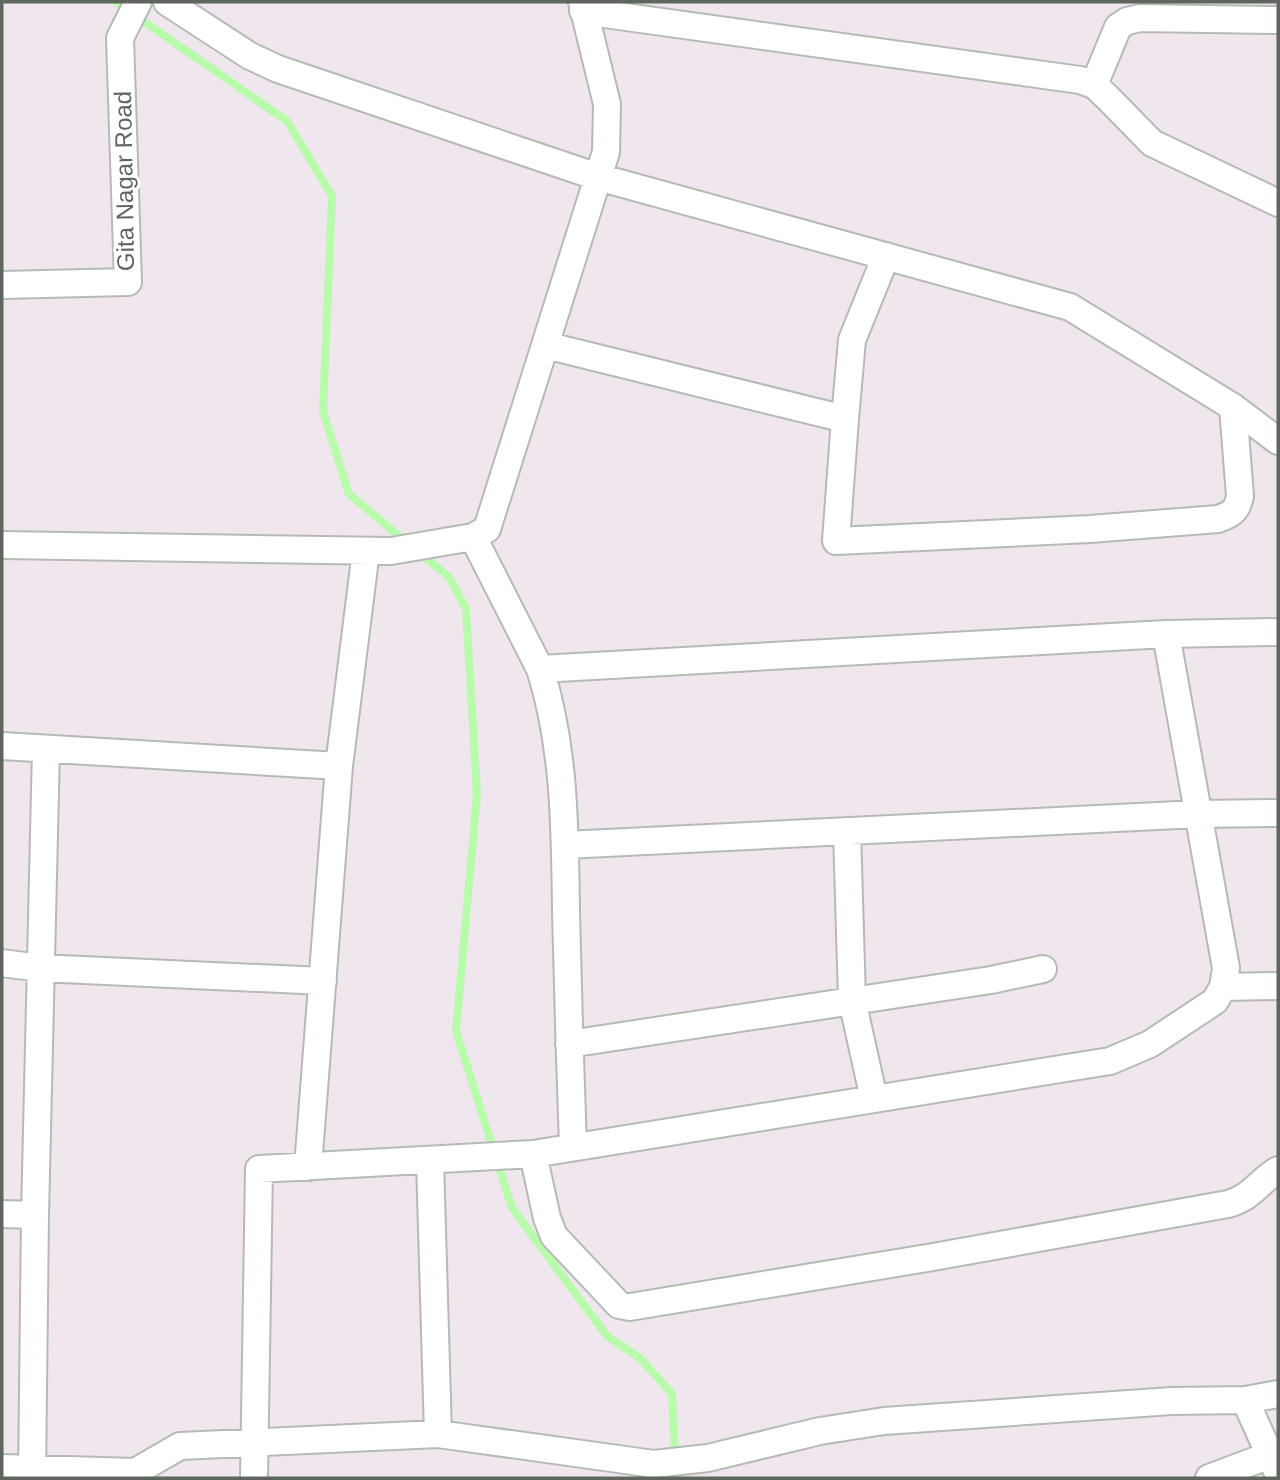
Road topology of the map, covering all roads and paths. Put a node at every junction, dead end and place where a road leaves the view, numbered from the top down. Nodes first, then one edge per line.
1 (137, 2) edge
2 (167, 2) edge
3 (583, 7) edge
4 (1278, 20) edge
5 (1094, 85) junction
6 (598, 177) junction
7 (1278, 202) edge
8 (886, 256) junction
9 (2, 285) edge
10 (545, 345) junction
11 (1233, 407) junction
12 (845, 419) junction
13 (1278, 441) edge
14 (473, 537) junction
15 (2, 545) edge
16 (378, 551) junction
17 (1278, 632) edge
18 (1166, 634) junction
19 (540, 669) junction
20 (2, 746) edge
21 (46, 749) junction
22 (339, 766) junction
23 (1278, 813) edge
24 (1198, 814) junction
25 (847, 831) junction
26 (565, 845) junction
27 (2, 963) edge
28 (40, 968) junction
29 (1043, 969) dead end
30 (323, 981) junction
31 (1278, 986) edge
32 (1223, 987) junction
33 (852, 1000) junction
34 (569, 1044) junction
35 (874, 1099) junction
36 (573, 1147) junction
37 (528, 1154) junction
38 (430, 1161) junction
39 (308, 1167) junction
40 (1278, 1170) edge
41 (2, 1214) edge
42 (34, 1215) junction
43 (1278, 1394) edge
44 (1245, 1400) junction
45 (438, 1434) junction
46 (254, 1441) junction
47 (1274, 1464) edge
48 (2, 1468) edge
49 (32, 1473) edge
50 (254, 1478) edge
51 (1209, 1478) edge

1 - 9 street, Gita Nagar Road
2 - 6 street
3 - 5 street
3 - 6 street
4 - 5 street
5 - 7 street
6 - 8 street
6 - 10 street
8 - 11 street
8 - 12 street
10 - 12 street
10 - 14 street
11 - 12 street
11 - 13 street
14 - 16 street
14 - 19 street
15 - 16 street
16 - 22 street
17 - 18 street
18 - 19 street
18 - 24 street
19 - 26 street
20 - 21 street
21 - 22 street
21 - 28 street
22 - 30 street
23 - 24 street
24 - 25 street
24 - 32 street
25 - 26 street
25 - 33 street
26 - 34 street
27 - 28 street
28 - 30 street
28 - 42 street
29 - 33 street
30 - 39 street
31 - 32 street
32 - 35 street
33 - 34 street
33 - 35 street
34 - 36 street
35 - 36 street
36 - 37 street
37 - 38 street
37 - 40 street
38 - 39 street
38 - 45 street
39 - 46 street
41 - 42 street
42 - 49 street
43 - 44 street
44 - 45 street
44 - 47 street
45 - 46 street
46 - 49 street
46 - 50 street
47 - 51 street
48 - 49 street

